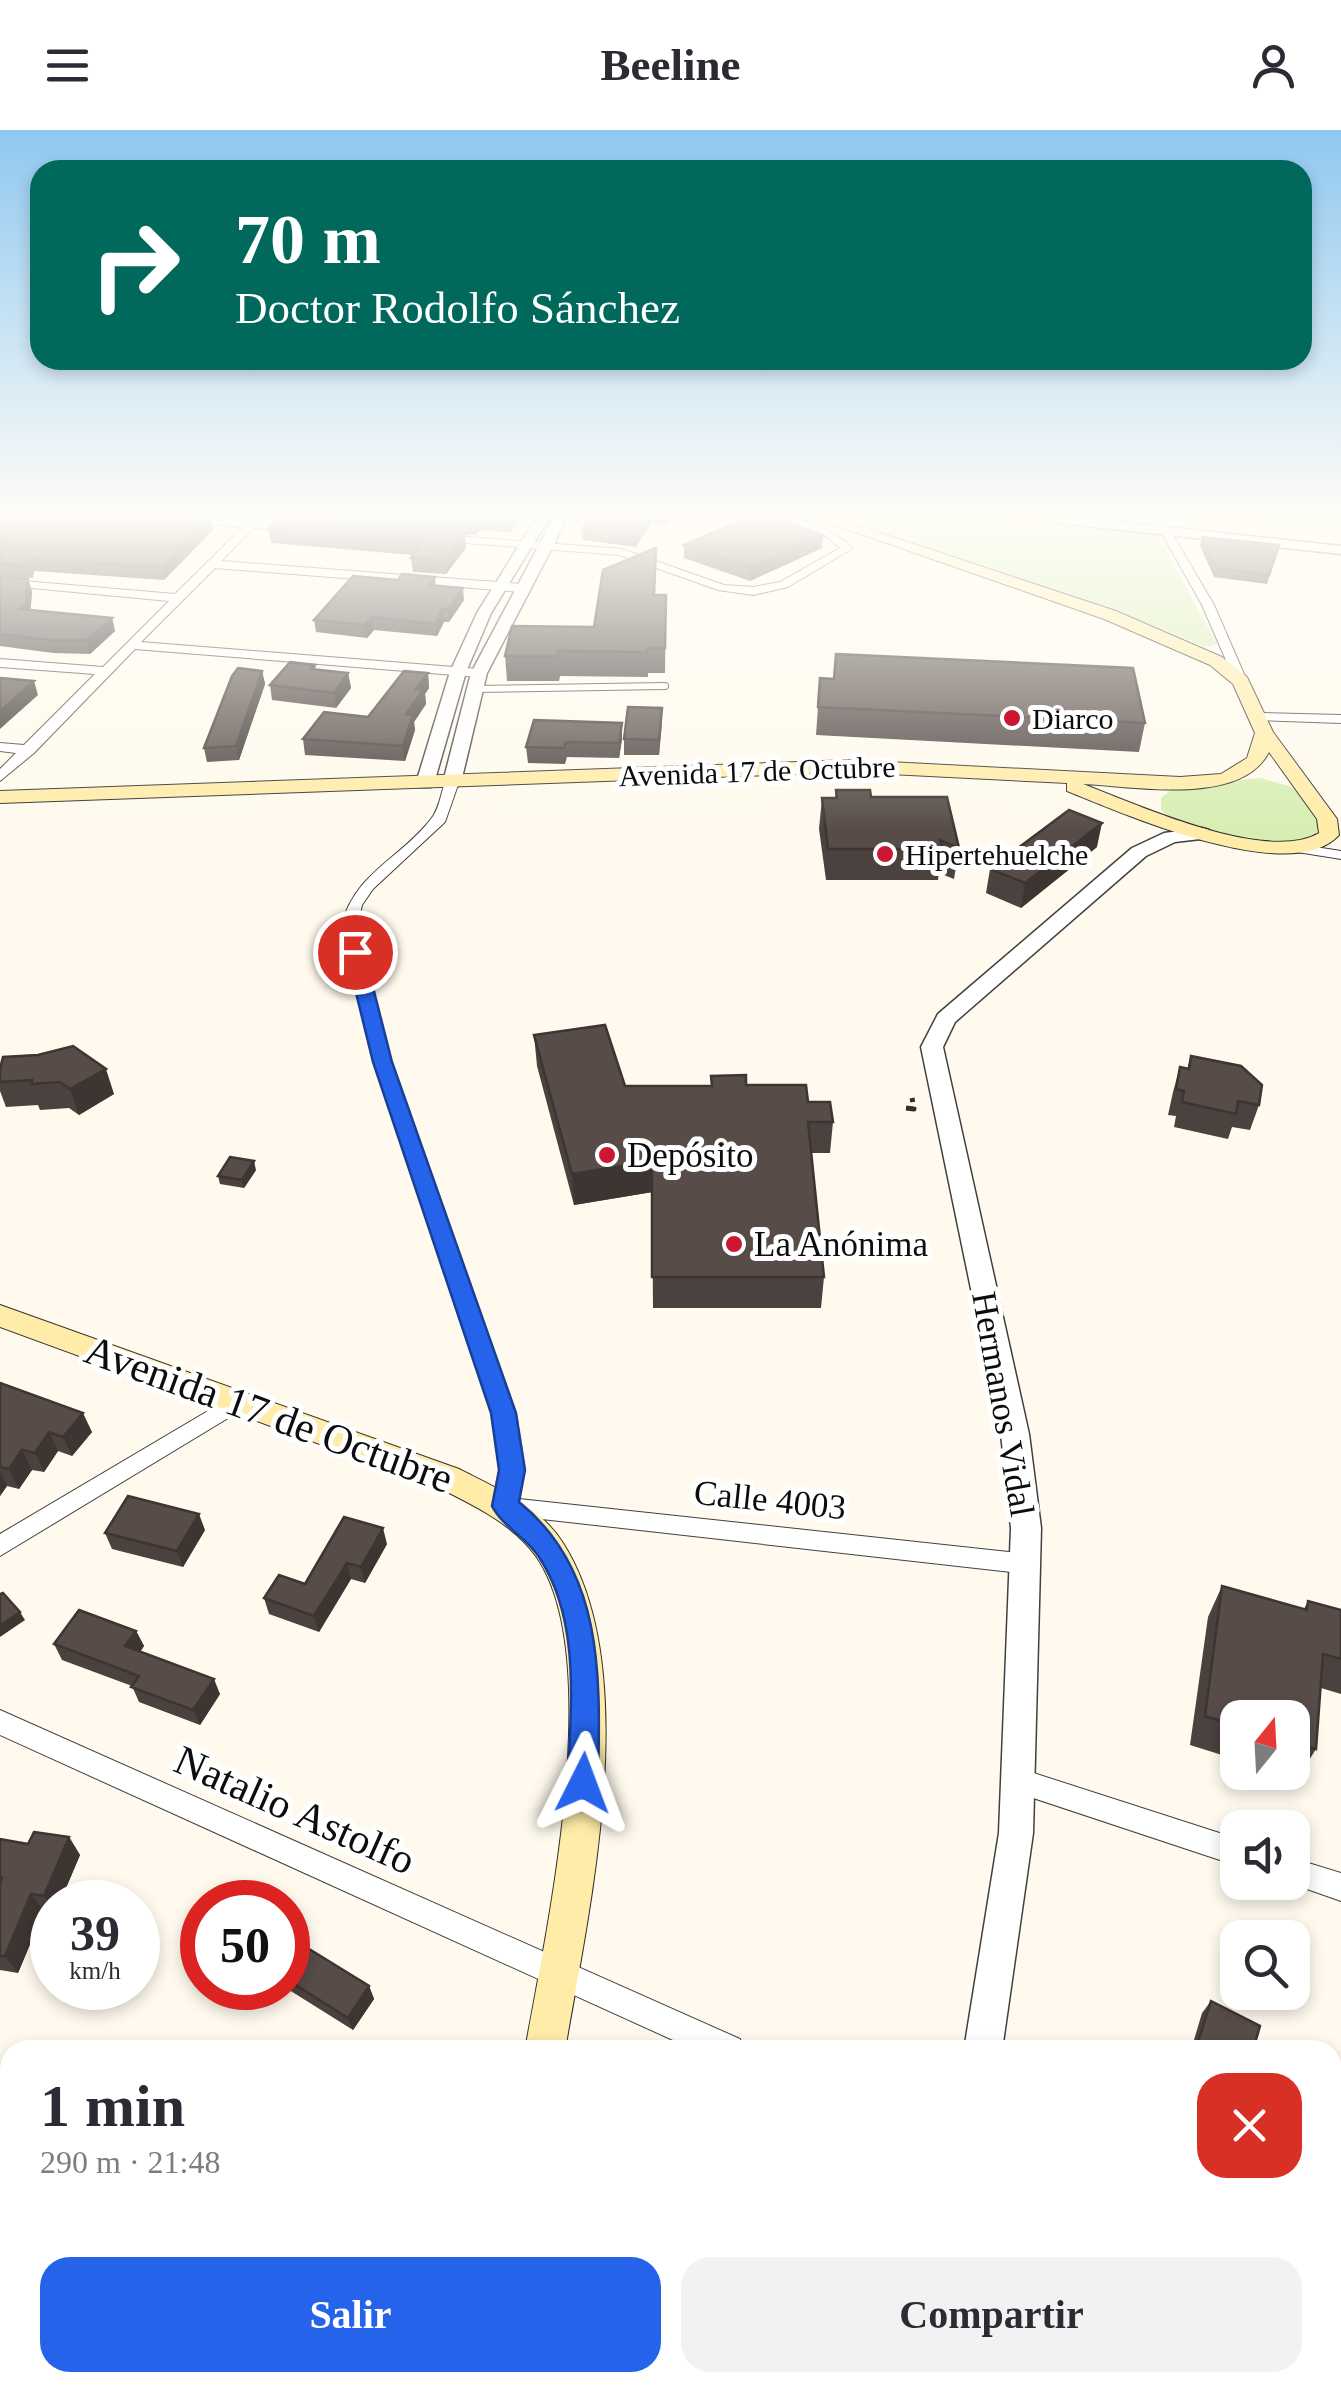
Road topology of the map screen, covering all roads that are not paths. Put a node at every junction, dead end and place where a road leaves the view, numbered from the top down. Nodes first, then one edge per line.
1 (156, 621) edge
2 (483, 621) edge
3 (506, 621) edge
4 (1125, 621) edge
5 (1215, 621) edge
6 (132, 645) junction
7 (0, 663) edge
8 (107, 671) junction
9 (458, 672) junction
10 (476, 681) junction
11 (1241, 681) junction
12 (665, 686) dead end
13 (1341, 719) edge
14 (1262, 725) junction
15 (0, 747) edge
16 (29, 750) junction
17 (1034, 776) junction
18 (1232, 776) junction
19 (0, 778) edge
20 (452, 782) junction
21 (425, 783) junction
22 (1180, 783) junction
23 (1308, 792) junction
24 (0, 797) edge
25 (1154, 817) junction
26 (1334, 819) edge
27 (1202, 834) junction
28 (1296, 848) junction
29 (1139, 852) junction
30 (1341, 855) edge
31 (0, 1316) edge
32 (240, 1400) junction
33 (506, 1506) junction
34 (0, 1546) edge
35 (1028, 1564) junction
36 (0, 1722) edge
37 (1018, 1781) junction
38 (1220, 1847) edge
39 (1310, 1877) edge
40 (1341, 1886) edge
41 (558, 1971) junction
42 (547, 2040) edge
43 (708, 2040) edge
44 (985, 2040) edge

1 - 6 street
2 - 9 street
3 - 10 street
4 - 11 main road
5 - 11 street
6 - 8 street
6 - 9 street
7 - 8 street
8 - 16 street
9 - 10 street
9 - 21 street
10 - 12 lane
10 - 20 street
11 - 14 main road
13 - 14 street
14 - 18 main road
14 - 23 main road
15 - 16 street
16 - 19 street
17 - 20 main road, Avenida 17 de Octubre
17 - 22 main road, Avenida 17 de Octubre
17 - 25 main road, Avenida 17 de Octubre
18 - 22 main road, Avenida 17 de Octubre
18 - 23 main road, Avenida 17 de Octubre
20 - 21 main road, Avenida 17 de Octubre
20 - 33 street
21 - 24 main road, Avenida 17 de Octubre
22 - 25 main road
23 - 26 main road
25 - 27 main road, Avenida 17 de Octubre
25 - 29 street
26 - 28 main road
27 - 28 main road, Avenida 17 de Octubre
27 - 29 street, Hermanos Vidal
28 - 30 street
29 - 35 street, Hermanos Vidal
31 - 32 main road, Avenida 17 de Octubre
32 - 33 main road, Avenida 17 de Octubre
32 - 34 street
33 - 35 street, Calle 4003
33 - 41 main road, Avenida 17 de Octubre
35 - 37 street, Hermanos Vidal
36 - 41 street, Natalio Astolfo
37 - 38 street
37 - 44 street, Hermanos Vidal
39 - 40 street
41 - 42 main road, Avenida 17 de Octubre
41 - 43 street, Natalio Astolfo

